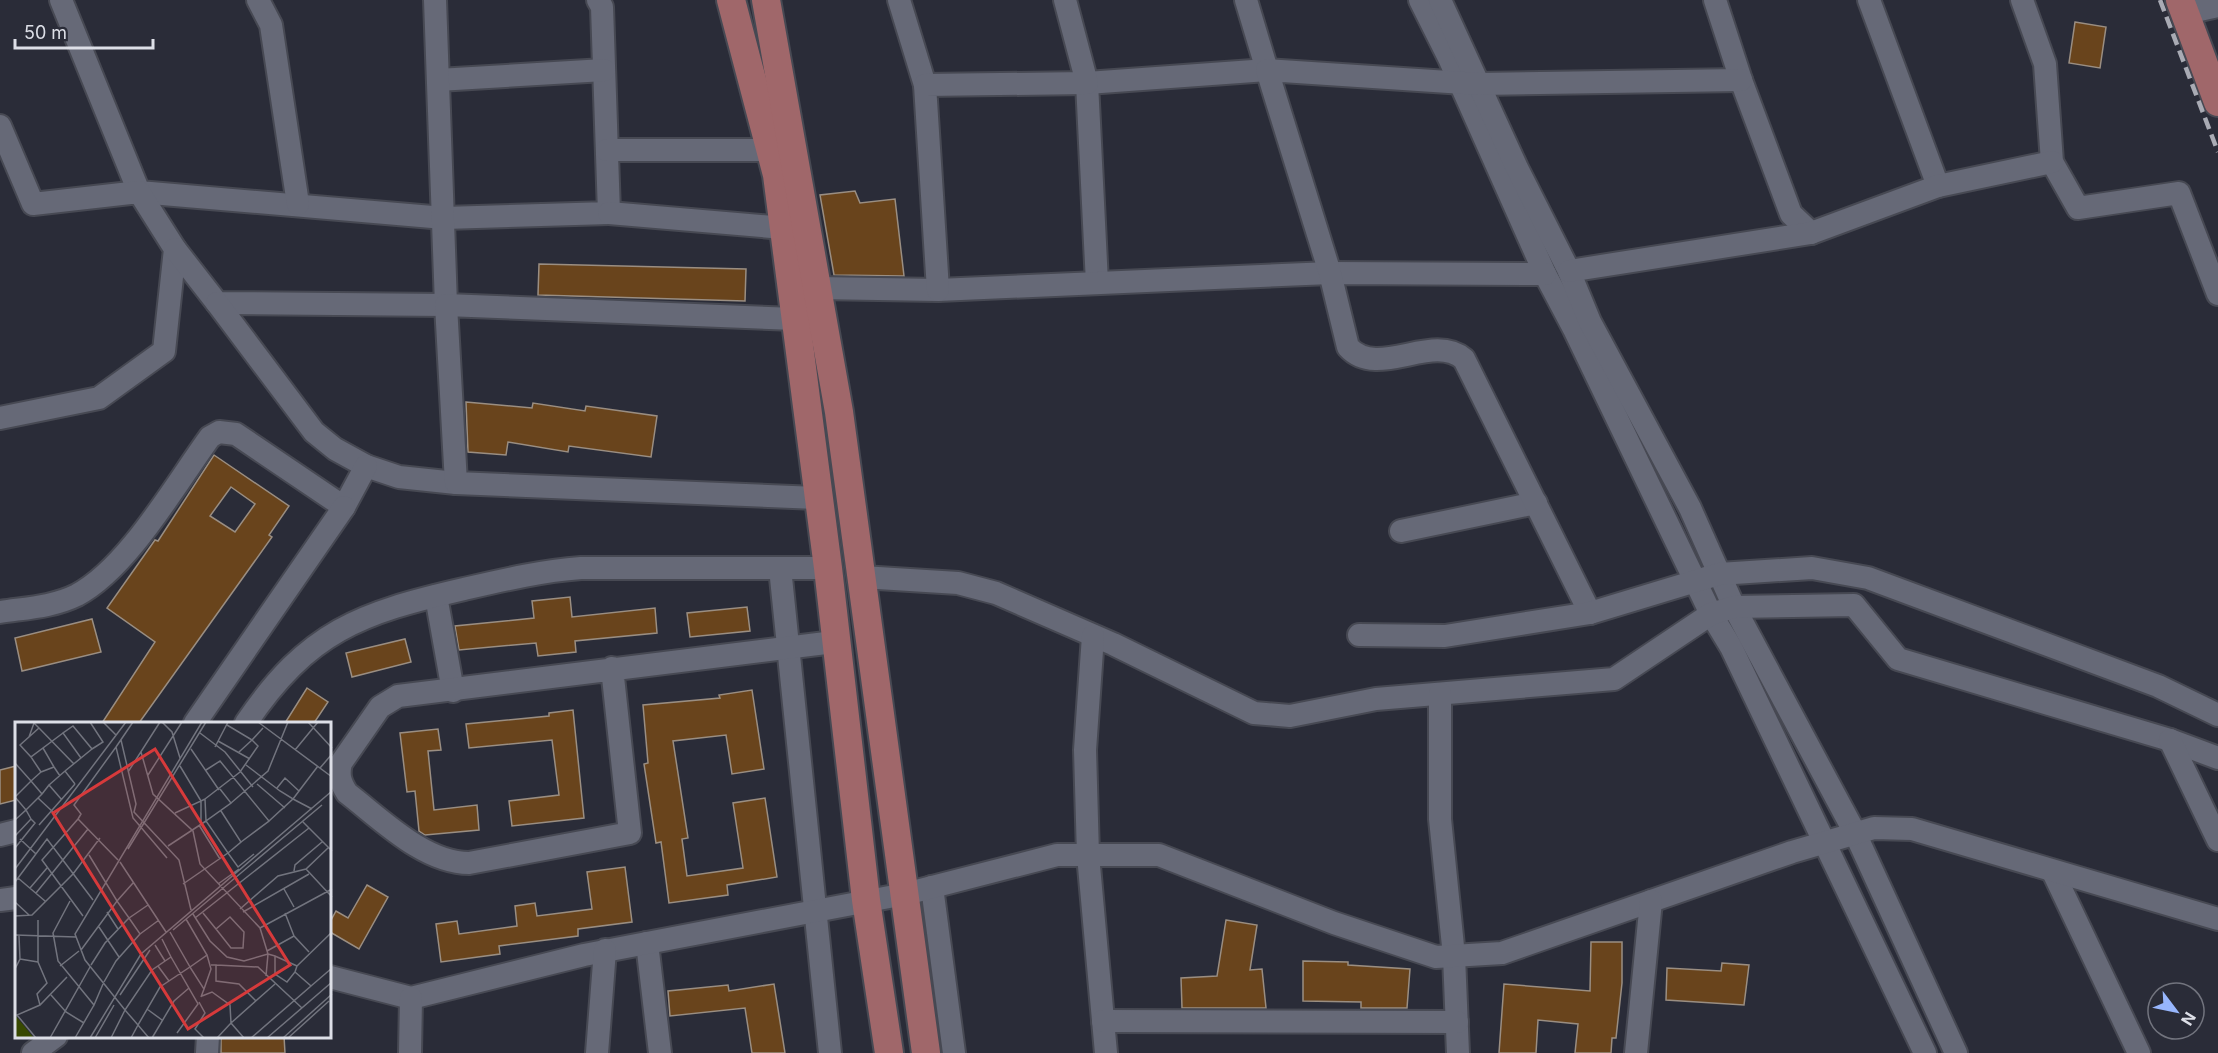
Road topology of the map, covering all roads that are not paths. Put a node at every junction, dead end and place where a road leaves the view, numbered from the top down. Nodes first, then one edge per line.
1 (61, 0) edge
2 (258, 0) edge
3 (435, 0) edge
4 (598, 0) edge
5 (731, 0) edge
6 (766, 0) edge
7 (899, 0) edge
8 (1065, 0) edge
9 (1246, 0) edge
10 (1420, 0) edge
11 (1440, 0) edge
12 (1714, 0) edge
13 (1869, 0) edge
14 (2022, 0) edge
15 (2218, 6) edge
16 (2183, 7) edge
17 (604, 70) junction
18 (1267, 70) junction
19 (438, 80) junction
20 (1741, 80) junction
21 (1087, 82) junction
22 (1469, 83) junction
23 (925, 85) junction
24 (2218, 102) edge
25 (0, 126) edge
26 (607, 150) junction
27 (771, 150) junction
28 (2052, 162) junction
29 (1938, 186) junction
30 (139, 192) junction
31 (298, 204) junction
32 (609, 213) junction
33 (444, 218) junction
34 (784, 228) junction
35 (1811, 233) junction
36 (175, 249) junction
37 (1569, 271) junction
38 (1330, 273) junction
39 (1545, 274) junction
40 (1097, 283) junction
41 (817, 288) junction
42 (938, 290) junction
43 (2218, 294) edge
44 (217, 303) junction
45 (446, 305) junction
46 (795, 319) junction
47 (0, 418) edge
48 (366, 466) junction
49 (456, 483) junction
50 (817, 498) junction
51 (1536, 503) junction
52 (344, 507) junction
53 (1401, 531) dead end
54 (780, 568) junction
55 (828, 568) junction
56 (1719, 574) junction
57 (862, 578) junction
58 (1695, 583) junction
59 (436, 596) junction
60 (1734, 607) junction
61 (0, 612) edge
62 (1590, 613) junction
63 (1711, 614) junction
64 (1359, 635) dead end
65 (1093, 636) junction
66 (834, 642) junction
67 (786, 648) junction
68 (612, 668) junction
69 (453, 691) junction
70 (1440, 694) junction
71 (2218, 715) edge
72 (196, 722) edge
73 (247, 722) edge
74 (2170, 740) junction
75 (2218, 758) edge
76 (15, 831) edge
77 (1855, 832) junction
78 (0, 835) edge
79 (2218, 840) edge
80 (1824, 844) junction
81 (1088, 855) junction
82 (2052, 872) junction
83 (932, 887) junction
84 (905, 894) junction
85 (15, 898) edge
86 (0, 900) edge
87 (866, 900) junction
88 (1651, 901) junction
89 (813, 910) junction
90 (2218, 919) edge
91 (647, 943) junction
92 (606, 950) junction
93 (1454, 956) junction
94 (332, 978) edge
95 (411, 998) junction
96 (1103, 1021) junction
97 (1457, 1022) junction
98 (53, 1038) edge
99 (208, 1038) edge
100 (1460, 1051) edge
101 (33, 1053) edge
102 (207, 1053) edge
103 (410, 1053) edge
104 (597, 1053) edge
105 (660, 1053) edge
106 (830, 1053) edge
107 (889, 1053) edge
108 (926, 1053) edge
109 (954, 1053) edge
110 (1106, 1053) edge
111 (1636, 1053) edge
112 (1925, 1053) edge
113 (1956, 1053) edge
114 (2139, 1053) edge

1 - 30 street
2 - 31 street
3 - 19 street
4 - 17 street
5 - 27 main road
6 - 41 main road
7 - 23 street
8 - 21 street
9 - 18 street
10 - 22 street
11 - 22 street
12 - 20 street
13 - 29 street
14 - 28 street
15 - 16 street
16 - 24 main road
17 - 19 street
17 - 26 street
18 - 21 street
18 - 22 street
18 - 38 street
19 - 33 street
20 - 22 street
20 - 35 street
21 - 23 street
21 - 40 street
22 - 37 street
22 - 39 street
23 - 42 street
25 - 30 street
26 - 27 street
26 - 32 street
27 - 34 main road
28 - 29 street
28 - 43 street
29 - 35 street
30 - 31 street
30 - 36 street
31 - 33 street
32 - 33 street
32 - 34 street
33 - 45 street
34 - 46 main road
35 - 37 street
36 - 44 street
36 - 47 street
37 - 56 street
38 - 39 street
38 - 40 street
38 - 51 street
39 - 58 street
40 - 42 street
41 - 42 street
41 - 57 main road
44 - 45 street
44 - 48 street
45 - 46 street
45 - 49 street
46 - 50 main road
48 - 49 street
48 - 52 street
49 - 50 street
50 - 55 main road
51 - 53 street
51 - 62 street
52 - 61 street
52 - 72 street
54 - 55 street
54 - 59 street
54 - 67 street
55 - 66 main road
56 - 58 street
56 - 60 street
56 - 71 street
57 - 65 street
57 - 84 main road
58 - 62 street
58 - 63 street
59 - 69 street
59 - 73 street
60 - 63 street
60 - 74 street
60 - 77 street
62 - 64 street
63 - 70 street
63 - 80 street
65 - 70 street
65 - 81 street
66 - 67 street
66 - 87 main road
67 - 68 street
67 - 89 street
68 - 69 street
68 - 69 street
70 - 93 street
74 - 75 street
74 - 79 street
76 - 78 street
77 - 80 street
77 - 82 street
77 - 113 street
80 - 88 street
80 - 112 street
81 - 83 street
81 - 93 street
81 - 96 street
82 - 90 street
82 - 114 street
83 - 84 street
83 - 109 street
84 - 87 street
84 - 108 main road
85 - 86 street
87 - 89 street
87 - 107 main road
88 - 93 street
88 - 111 street
89 - 91 street
89 - 106 street
91 - 92 street
91 - 105 street
92 - 95 street
92 - 104 street
93 - 97 street
94 - 95 street
95 - 103 street
96 - 97 street
96 - 110 street
97 - 100 street
98 - 101 street
99 - 102 street

